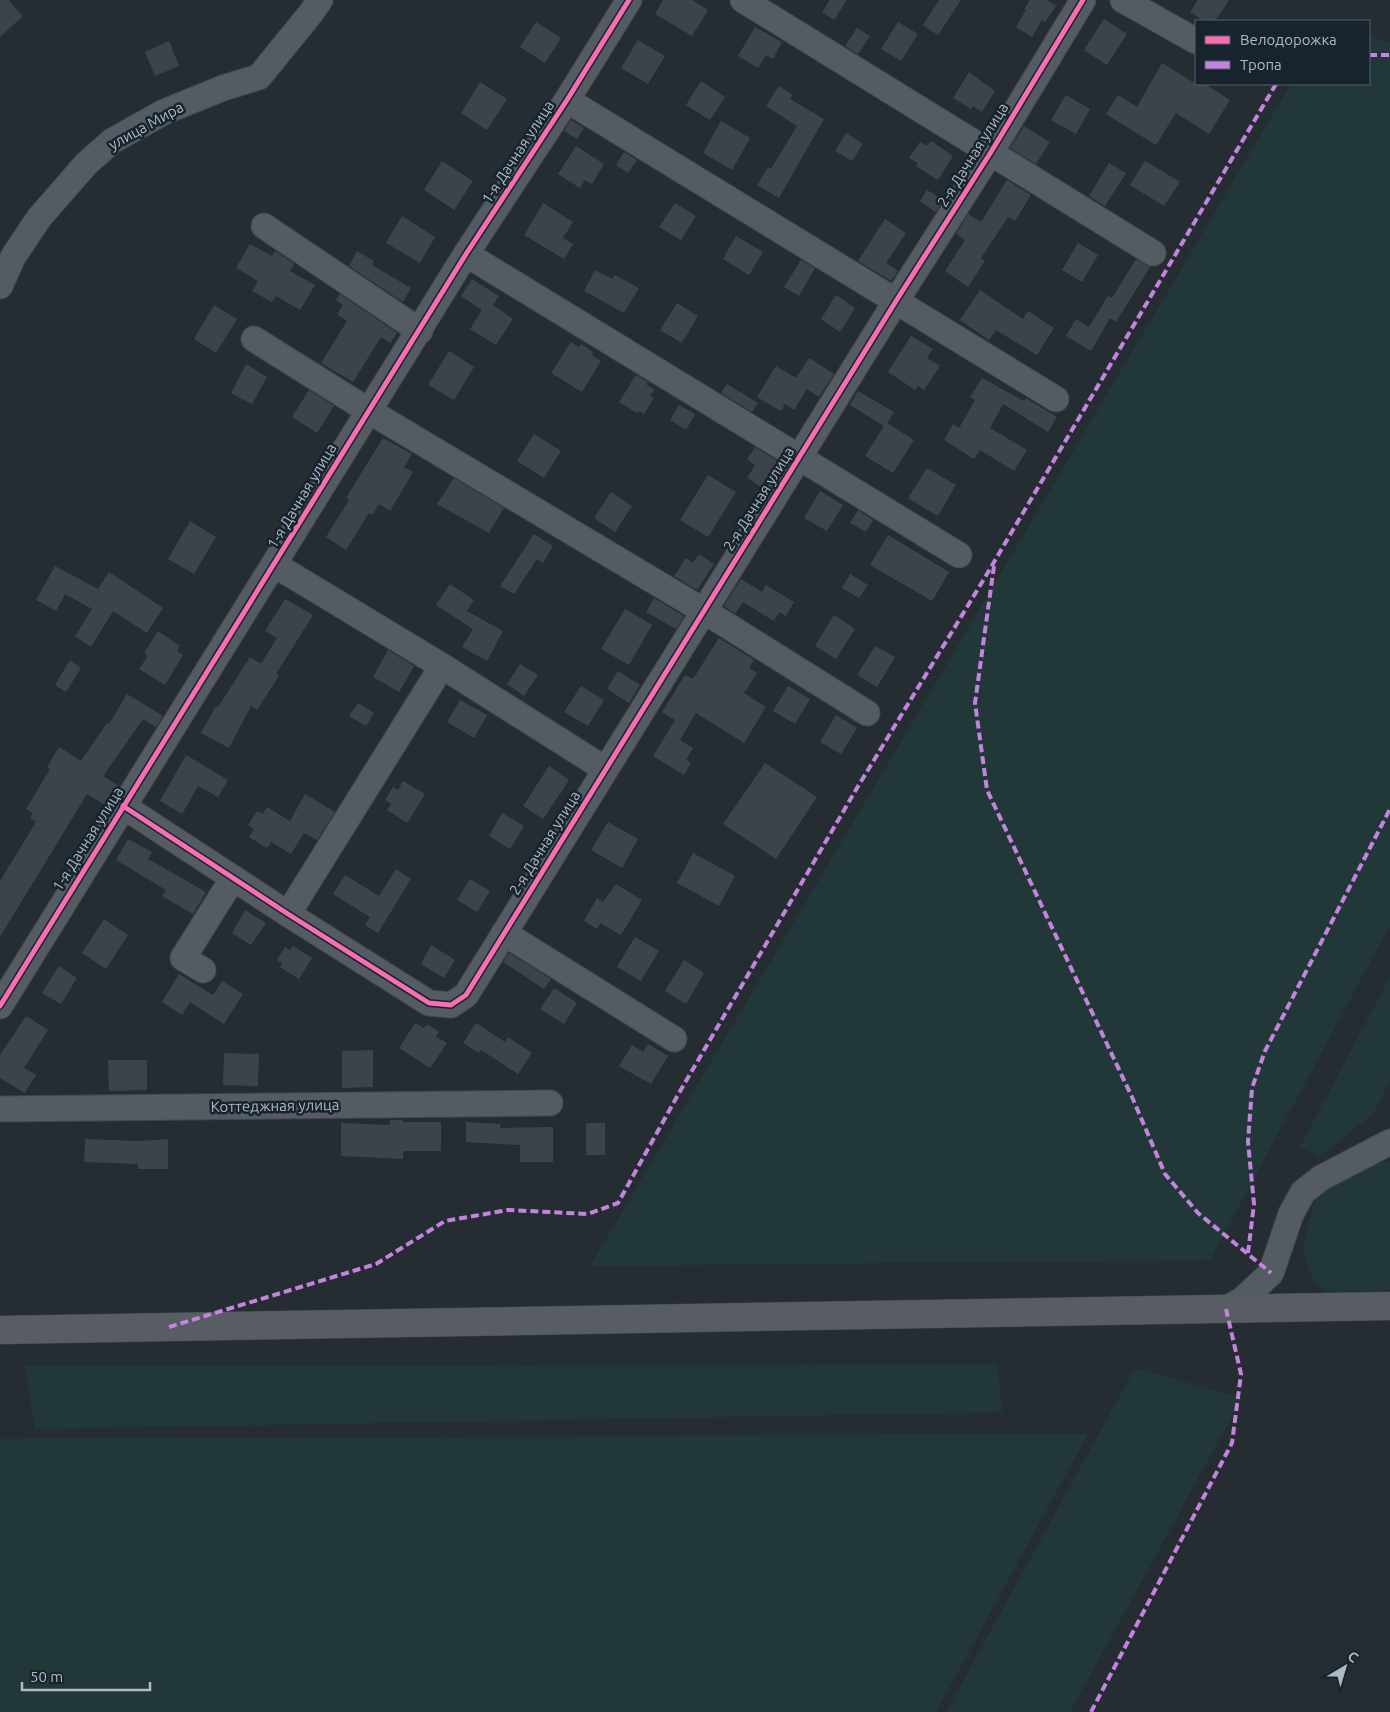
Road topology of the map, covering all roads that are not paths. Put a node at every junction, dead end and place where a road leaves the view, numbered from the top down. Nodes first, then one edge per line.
1 (320, 0) edge
2 (629, 0) edge
3 (743, 0) edge
4 (1083, 0) edge
5 (1123, 0) edge
6 (1195, 40) edge
7 (567, 100) junction
8 (991, 152) junction
9 (264, 226) dead end
10 (7, 253) edge
11 (1153, 253) dead end
12 (466, 254) junction
13 (0, 286) edge
14 (896, 301) junction
15 (420, 331) junction
16 (254, 339) dead end
17 (1056, 399) dead end
18 (369, 411) junction
19 (799, 458) junction
20 (959, 555) dead end
21 (275, 565) junction
22 (704, 611) junction
23 (442, 666) junction
24 (867, 713) dead end
25 (605, 769) junction
26 (123, 806) junction
27 (233, 878) junction
28 (288, 914) junction
29 (504, 933) junction
30 (203, 970) dead end
31 (0, 1006) edge
32 (674, 1039) dead end
33 (550, 1103) dead end
34 (0, 1109) edge
35 (1390, 1142) edge
36 (1390, 1297) edge
37 (1234, 1304) junction
38 (1390, 1306) edge
39 (0, 1330) edge

1 - 10 street, улица Мира
2 - 7 street, 1-я Дачная улица
3 - 8 street
4 - 8 street, 2-я Дачная улица
5 - 6 street
7 - 12 street, 1-я Дачная улица
7 - 14 street
8 - 11 street
8 - 14 street, 2-я Дачная улица
9 - 15 street
10 - 13 street, улица Мира
12 - 15 street, 1-я Дачная улица
12 - 19 street
14 - 17 street
14 - 19 street, 2-я Дачная улица
15 - 18 street, 1-я Дачная улица
16 - 18 street
18 - 21 street, 1-я Дачная улица
18 - 22 street
19 - 20 street
19 - 22 street, 2-я Дачная улица
21 - 23 street
21 - 26 street, 1-я Дачная улица
22 - 24 street
22 - 25 street, 2-я Дачная улица
23 - 25 street
23 - 28 street
25 - 29 street, 2-я Дачная улица
26 - 27 street
26 - 31 street, 1-я Дачная улица
27 - 28 street
27 - 30 street
28 - 29 street, 2-я Дачная улица
29 - 32 street
33 - 34 street, Коттеджная улица
35 - 37 street
36 - 37 main road
37 - 38 main road
37 - 39 main road

